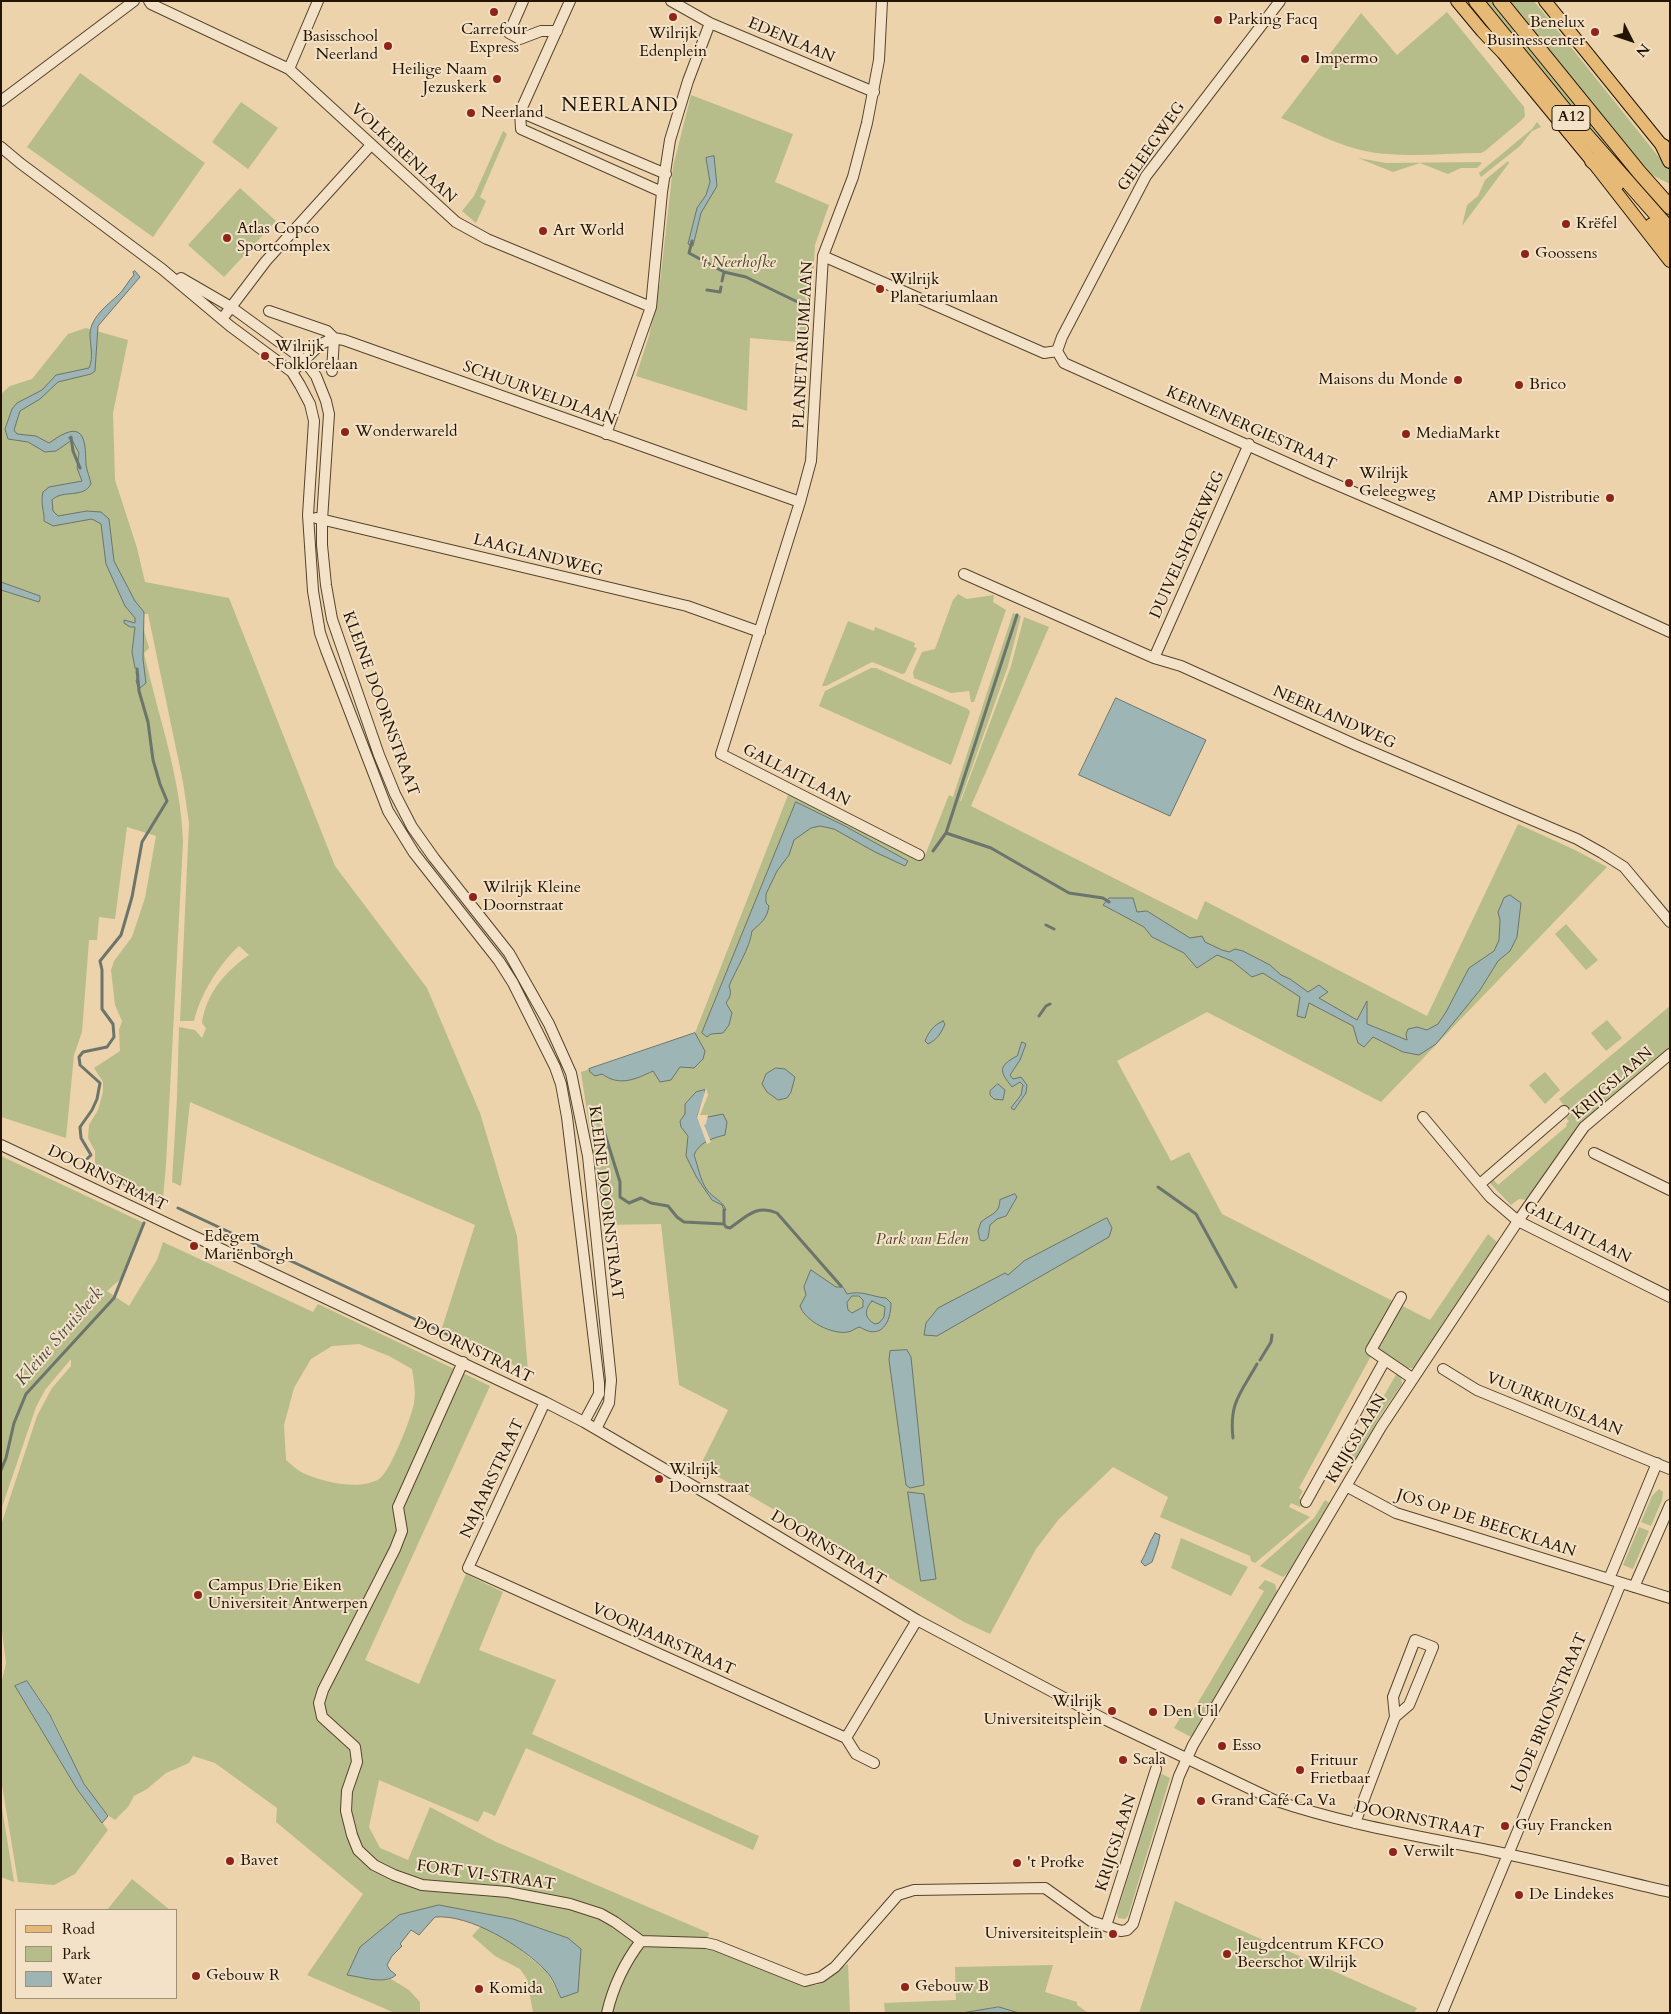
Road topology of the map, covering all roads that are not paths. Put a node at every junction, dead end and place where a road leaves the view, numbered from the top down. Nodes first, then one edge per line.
1 (134, 1) edge
2 (149, 1) edge
3 (318, 1) edge
4 (523, 1) edge
5 (570, 1) edge
6 (671, 1) edge
7 (882, 1) edge
8 (1280, 1) edge
9 (1457, 1) edge
10 (1476, 1) edge
11 (1500, 1) edge
12 (1545, 1) edge
13 (710, 23) junction
14 (557, 30) junction
15 (1482, 31) junction
16 (289, 69) junction
17 (874, 92) junction
18 (1, 101) edge
19 (520, 112) junction
20 (372, 145) junction
21 (1, 147) edge
22 (1667, 150) edge
23 (1592, 161) joint
24 (1670, 161) edge
25 (666, 174) junction
26 (662, 192) junction
27 (1670, 207) edge
28 (1670, 230) edge
29 (1667, 253) edge
30 (823, 256) junction
31 (162, 268) junction
32 (231, 307) junction
33 (650, 307) junction
34 (269, 311) dead end
35 (222, 319) junction
36 (334, 338) junction
37 (1057, 351) junction
38 (304, 360) junction
39 (332, 371) dead end
40 (292, 372) junction
41 (606, 434) junction
42 (1249, 444) junction
43 (800, 502) junction
44 (308, 515) junction
45 (322, 520) junction
46 (324, 562) junction
47 (311, 563) junction
48 (964, 574) dead end
49 (760, 632) junction
50 (1670, 632) edge
51 (1154, 658) junction
52 (920, 855) dead end
53 (1670, 922) edge
54 (1670, 1054) edge
55 (1564, 1112) dead end
56 (1423, 1117) dead end
57 (1, 1145) edge
58 (1594, 1152) dead end
59 (1480, 1184) junction
60 (1670, 1190) edge
61 (1518, 1222) junction
62 (1402, 1297) dead end
63 (1670, 1297) edge
64 (1385, 1360) junction
65 (463, 1362) junction
66 (1443, 1369) dead end
67 (1412, 1378) junction
68 (544, 1402) junction
69 (584, 1422) junction
70 (596, 1429) junction
71 (1657, 1463) junction
72 (1670, 1469) edge
73 (1346, 1486) junction
74 (1306, 1502) dead end
75 (1670, 1505) edge
76 (468, 1568) joint
77 (1609, 1579) junction
78 (1621, 1583) junction
79 (1634, 1587) junction
80 (1670, 1598) edge
81 (917, 1620) junction
82 (1395, 1717) junction
83 (846, 1738) junction
84 (1186, 1759) junction
85 (874, 1763) dead end
86 (1156, 1769) dead end
87 (1355, 1823) junction
88 (1508, 1854) junction
89 (1670, 1892) edge
90 (1106, 1926) junction
91 (641, 1941) junction
92 (607, 2013) edge
93 (1442, 2013) edge

1 - 18 street
2 - 16 street, VOLKERENLAAN
3 - 16 street
4 - 14 street
5 - 14 street
6 - 13 street, EDENLAAN
7 - 17 street, PLANETARIUMLAAN
8 - 37 street, GELEEGWEG
9 - 15 main road
10 - 28 highway, A12
11 - 27 highway, A12
12 - 22 main road
13 - 17 street, EDENLAAN
13 - 25 street
14 - 19 street
15 - 23 main road
15 - 29 main road
16 - 20 street, VOLKERENLAAN
17 - 30 street, PLANETARIUMLAAN
19 - 25 street
19 - 26 street
20 - 32 street
20 - 33 street, VOLKERENLAAN
21 - 31 street, KLEINE DOORNSTRAAT
22 - 24 highway
23 - 29 highway
25 - 26 street
26 - 33 street
30 - 37 street
30 - 43 street, PLANETARIUMLAAN
31 - 32 street, KLEINE DOORNSTRAAT
31 - 35 street, KLEINE DOORNSTRAAT
32 - 35 street
32 - 38 street, KLEINE DOORNSTRAAT
33 - 41 street
34 - 36 street, SCHUURVELDLAAN
35 - 40 street, KLEINE DOORNSTRAAT
36 - 38 street
36 - 39 street
36 - 41 street, SCHUURVELDLAAN
37 - 42 street, KERNENERGIESTRAAT
38 - 40 street
38 - 45 street, KLEINE DOORNSTRAAT
40 - 44 street, KLEINE DOORNSTRAAT
41 - 43 street, SCHUURVELDLAAN
42 - 50 street, KERNENERGIESTRAAT
42 - 51 street, DUIVELSHOEKWEG
43 - 49 street, PLANETARIUMLAAN
44 - 45 street, LAAGLANDWEG
44 - 47 street, KLEINE DOORNSTRAAT
45 - 46 street, KLEINE DOORNSTRAAT
45 - 49 street, LAAGLANDWEG
46 - 47 street
46 - 70 street, KLEINE DOORNSTRAAT
47 - 69 street, KLEINE DOORNSTRAAT
48 - 51 street, NEERLANDWEG
49 - 52 street, GALLAITLAAN
51 - 53 street, NEERLANDWEG
54 - 61 street, KRIJGSLAAN
55 - 59 street, KRIJGSLAAN
56 - 59 street, GALLAITLAAN
57 - 65 street, DOORNSTRAAT
58 - 60 street
59 - 61 street, GALLAITLAAN
61 - 63 street, GALLAITLAAN
61 - 67 street, KRIJGSLAAN
62 - 64 street
64 - 67 street
64 - 74 street
65 - 68 street, DOORNSTRAAT
65 - 91 street, FORT VI-STRAAT
66 - 71 street, VUURKRUISLAAN
67 - 73 street, KRIJGSLAAN
68 - 69 street, DOORNSTRAAT
68 - 76 street, NAJAARSTRAAT
69 - 70 street, DOORNSTRAAT
70 - 81 street, DOORNSTRAAT
71 - 72 street, VUURKRUISLAAN
71 - 77 street
73 - 77 street, JOS OP DE BEECKLAAN
73 - 84 street, KRIJGSLAAN
75 - 79 street
76 - 83 street, VOORJAARSTRAAT
77 - 78 street, JOS OP DE BEECKLAAN
78 - 79 street, JOS OP DE BEECKLAAN
78 - 88 street, LODE BRIONSTRAAT
79 - 80 street, JOS OP DE BEECKLAAN
81 - 83 street
81 - 84 street, DOORNSTRAAT
82 - 82 street
82 - 87 street
83 - 85 street, VOORJAARSTRAAT
84 - 87 street, DOORNSTRAAT
84 - 90 street, KRIJGSLAAN
86 - 90 street, KRIJGSLAAN
87 - 88 street, DOORNSTRAAT
88 - 89 street, DOORNSTRAAT
88 - 93 street, LODE BRIONSTRAAT
90 - 91 street
91 - 92 street

